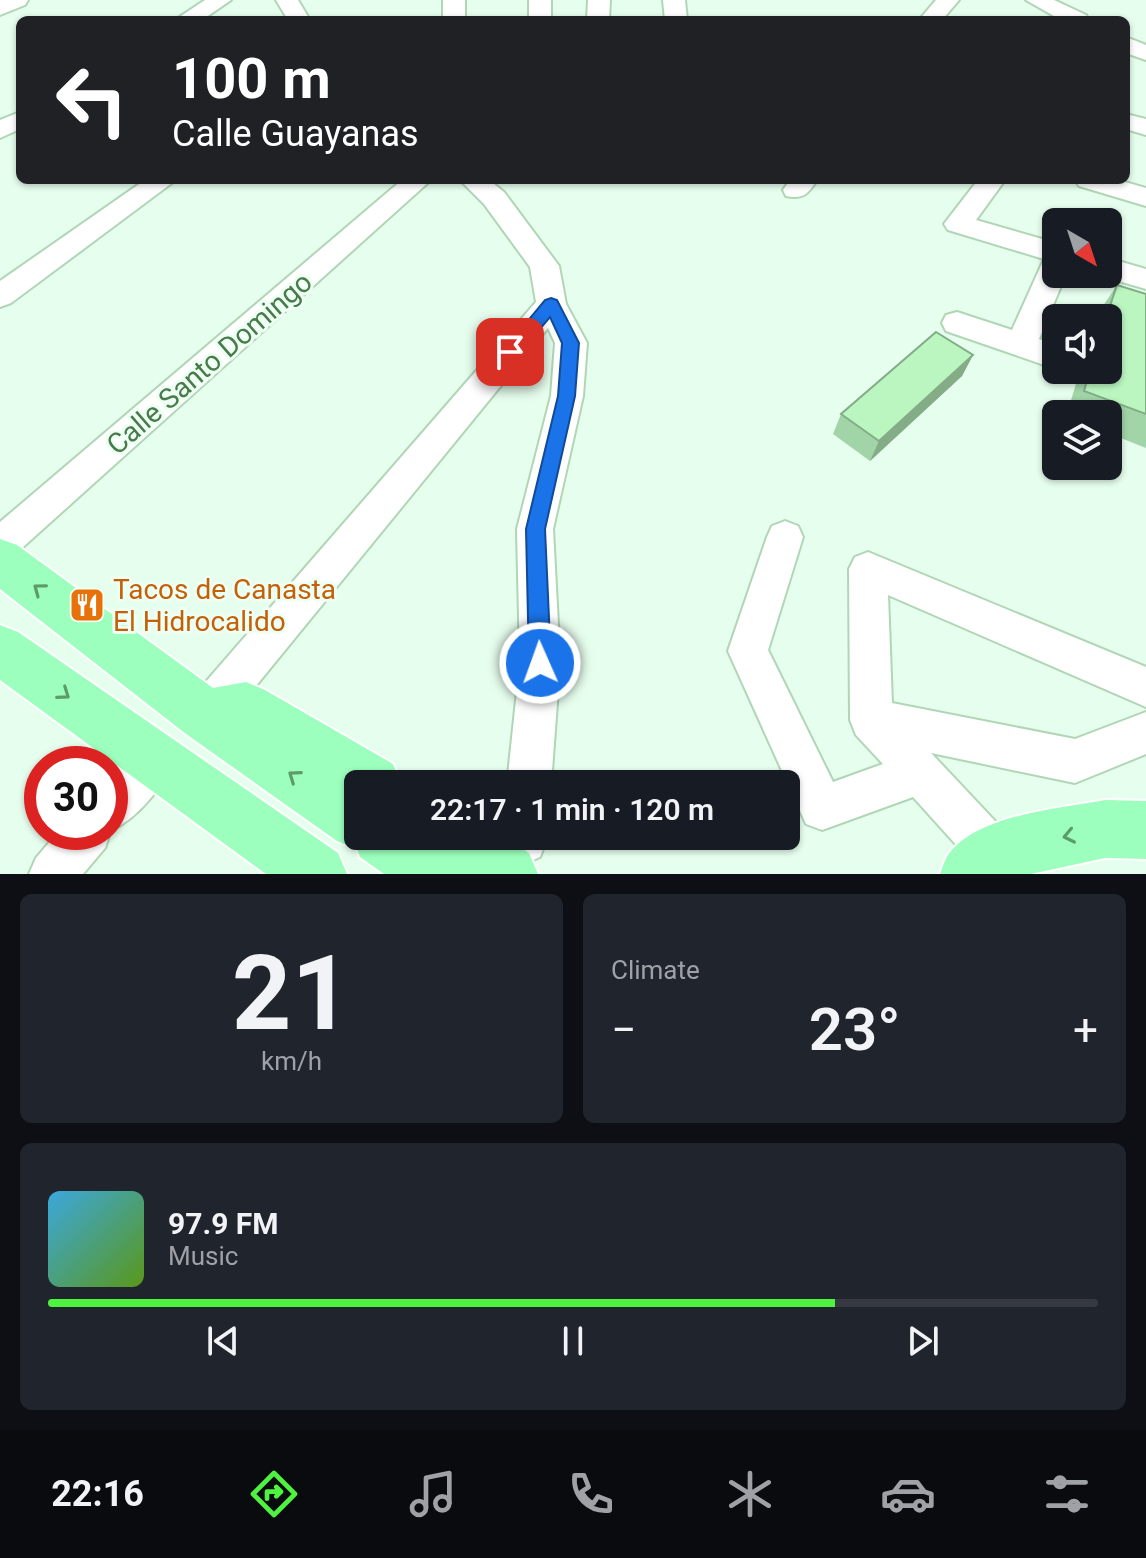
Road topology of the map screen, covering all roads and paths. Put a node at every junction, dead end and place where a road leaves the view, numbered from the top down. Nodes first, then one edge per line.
1 (17, 0) edge
2 (220, 0) edge
3 (948, 0) edge
4 (1037, 0) edge
5 (0, 9) edge
6 (193, 16) edge
7 (934, 16) edge
8 (1070, 16) edge
9 (157, 184) edge
10 (413, 184) edge
11 (478, 184) edge
12 (989, 184) edge
13 (1102, 184) edge
14 (1146, 197) edge
15 (1042, 249) edge
16 (1122, 272) edge
17 (1146, 279) edge
18 (1046, 288) edge
19 (0, 296) edge
20 (551, 304) junction
21 (957, 323) dead end
22 (1021, 346) junction
23 (1042, 353) edge
24 (785, 537) dead end
25 (0, 545) edge
26 (0, 560) edge
27 (0, 649) edge
28 (1146, 687) edge
29 (205, 715) junction
30 (871, 720) junction
31 (1146, 733) edge
32 (149, 763) junction
33 (349, 770) edge
34 (530, 770) edge
35 (919, 773) junction
36 (128, 787) edge
37 (344, 810) edge
38 (1146, 830) edge
39 (73, 850) edge
40 (401, 850) edge
41 (982, 864) edge
42 (52, 874) edge
43 (281, 874) edge
44 (317, 874) edge
45 (436, 874) edge

1 - 5 street
2 - 6 street
3 - 7 street
4 - 8 street
9 - 19 street
10 - 25 street, Calle Santo Domingo
11 - 20 street
12 - 15 street
13 - 14 street
16 - 17 street
18 - 22 street
20 - 29 street
20 - 34 street
21 - 22 street
22 - 23 street
24 - 35 street
29 -> 26 main road
27 -> 32 main road
28 - 30 street
29 - 33 main road
37 -> 29 main road
30 - 31 street
30 - 35 street
32 - 36 street
32 - 43 street
32 - 44 main road
35 - 41 street
38 -> 41 main road
39 - 42 street
40 - 45 main road

